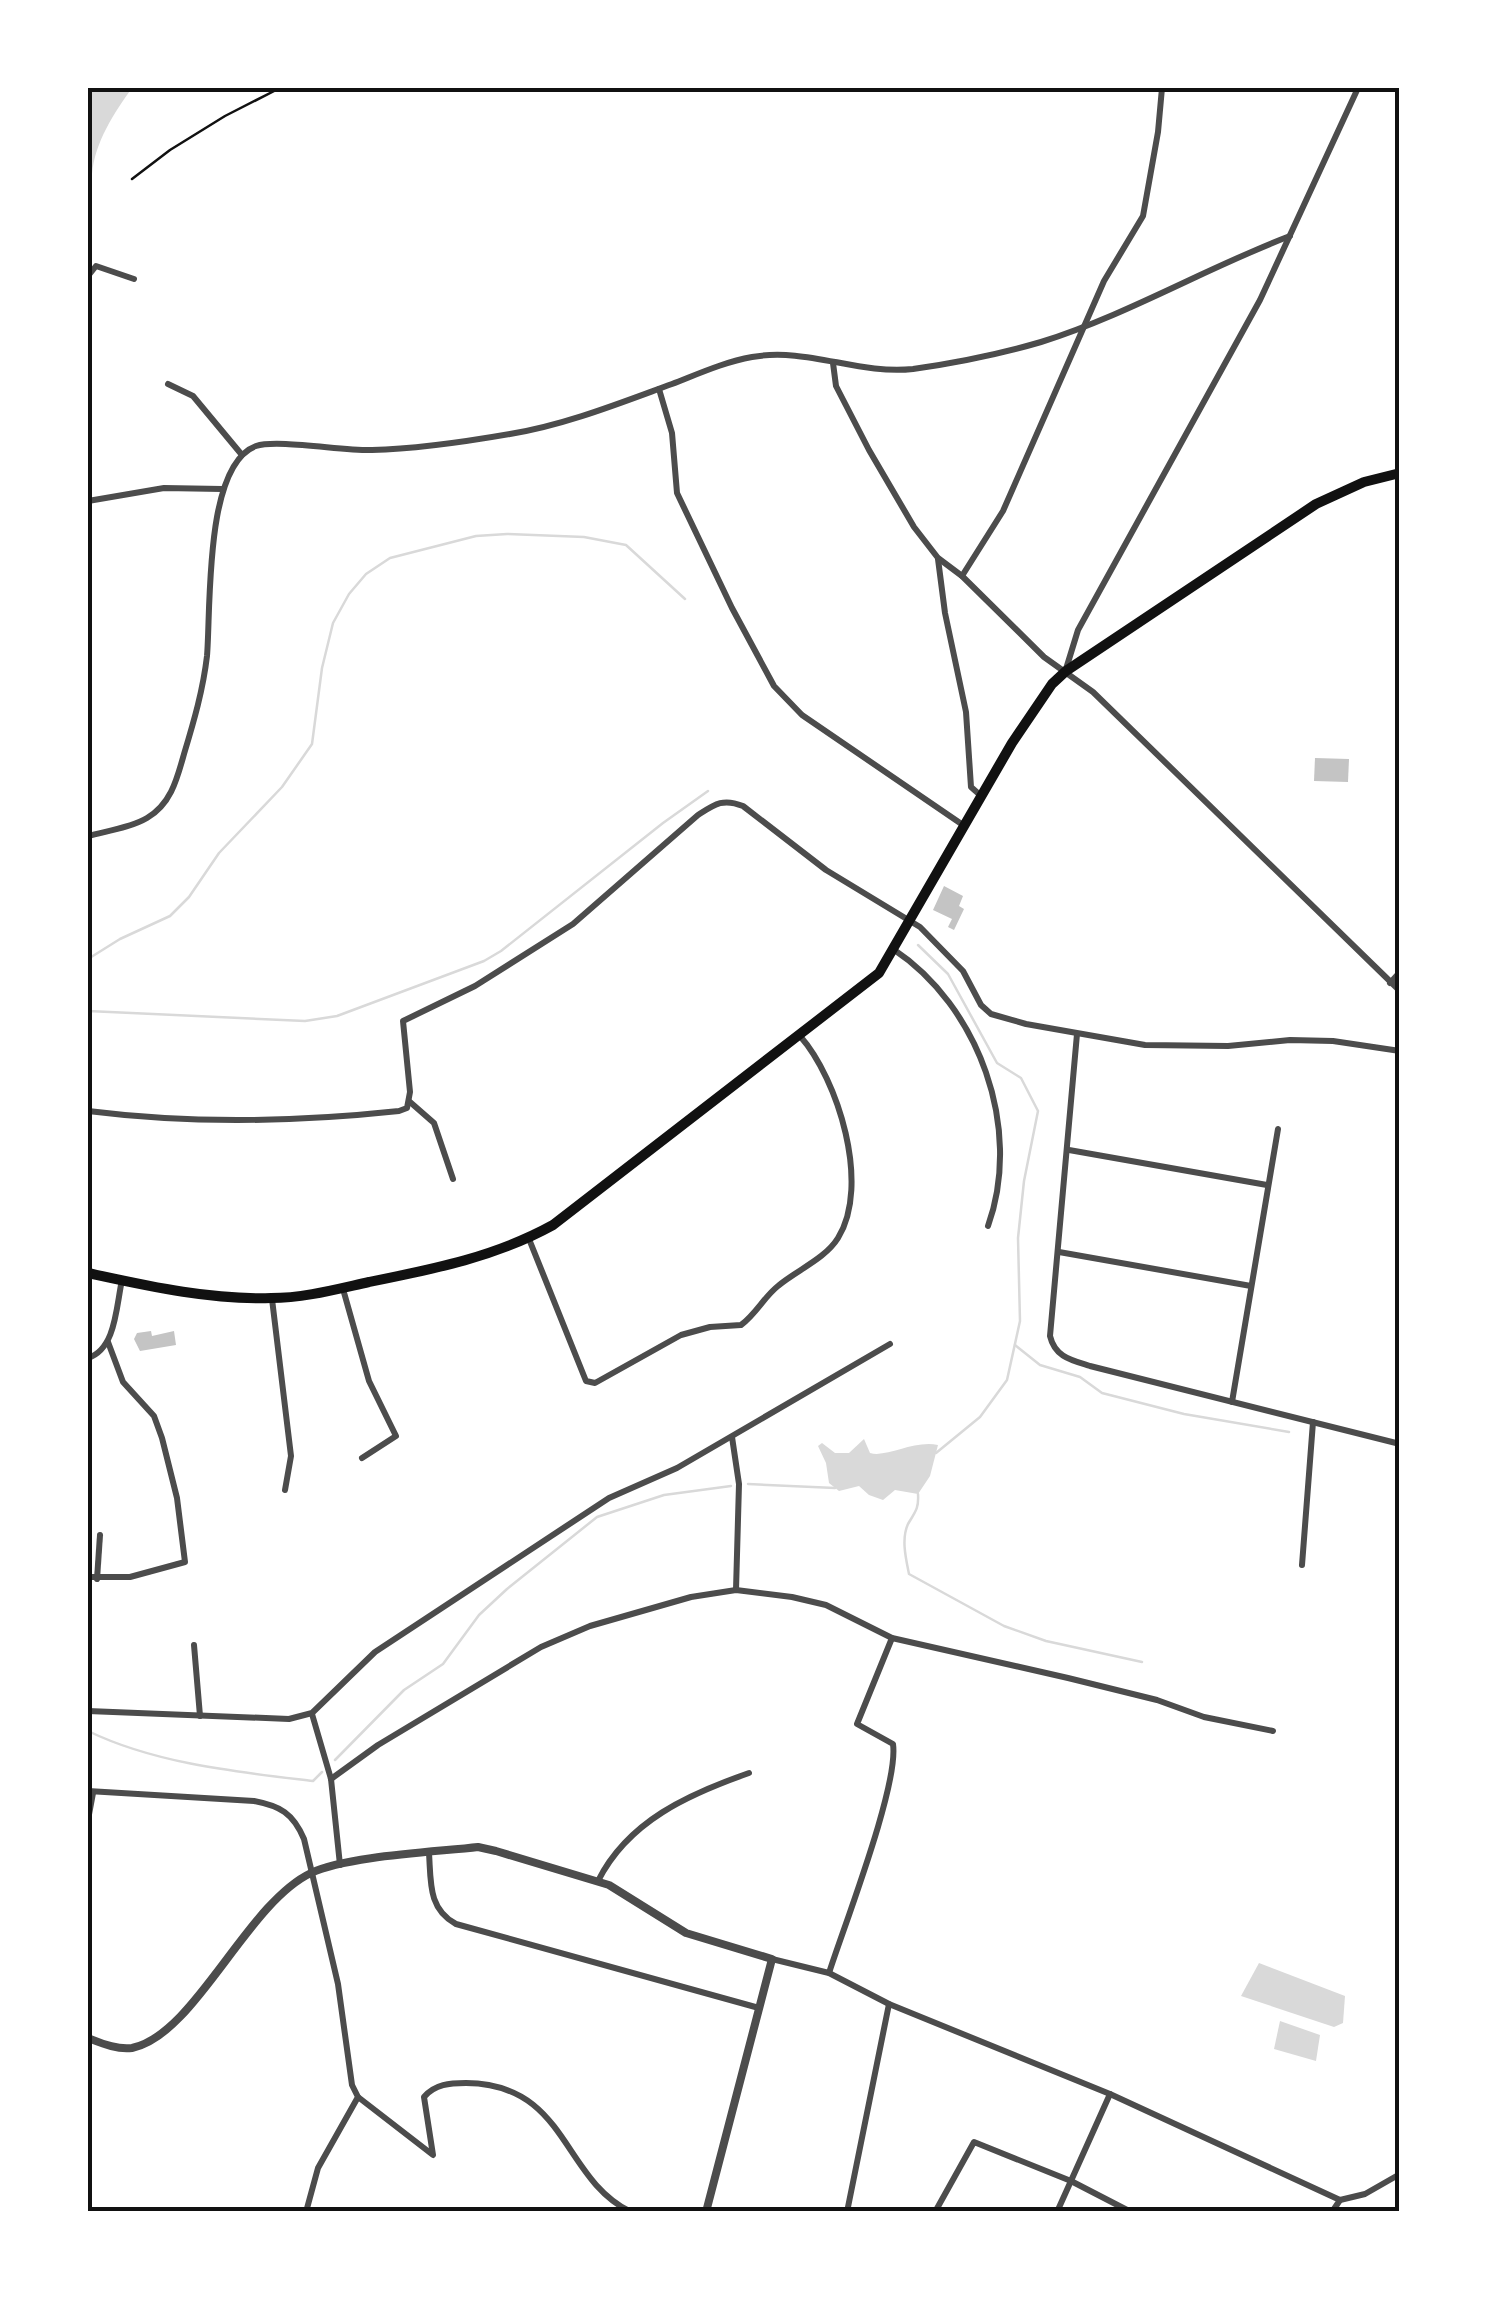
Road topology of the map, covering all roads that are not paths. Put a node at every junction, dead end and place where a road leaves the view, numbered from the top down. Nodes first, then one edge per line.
1 (1162, 88) edge
2 (1358, 88) edge
3 (1290, 236) junction
4 (88, 276) edge
5 (134, 279) dead end
6 (1082, 327) junction
7 (834, 363) junction
8 (168, 384) dead end
9 (659, 388) junction
10 (242, 455) junction
11 (1400, 473) edge
12 (222, 489) junction
13 (88, 501) edge
14 (938, 558) junction
15 (962, 576) junction
16 (1066, 671) junction
17 (980, 796) junction
18 (963, 824) junction
19 (88, 836) edge
20 (911, 920) junction
21 (893, 949) junction
22 (1400, 972) edge
23 (1390, 983) junction
24 (1400, 992) edge
25 (1077, 1034) junction
26 (800, 1036) junction
27 (1400, 1052) edge
28 (410, 1102) junction
29 (88, 1112) edge
30 (1278, 1129) dead end
31 (1069, 1150) junction
32 (453, 1179) dead end
33 (1267, 1185) junction
34 (988, 1226) dead end
35 (529, 1239) junction
36 (1059, 1252) junction
37 (88, 1273) edge
38 (122, 1280) junction
39 (1250, 1286) junction
40 (342, 1288) junction
41 (272, 1298) junction
42 (108, 1342) junction
43 (890, 1344) dead end
44 (88, 1358) edge
45 (1232, 1402) junction
46 (1313, 1422) junction
47 (732, 1436) junction
48 (1400, 1444) edge
49 (362, 1458) dead end
50 (286, 1490) dead end
51 (100, 1535) dead end
52 (1302, 1565) dead end
53 (88, 1578) edge
54 (97, 1579) junction
55 (736, 1590) junction
56 (892, 1638) junction
57 (194, 1645) dead end
58 (88, 1711) edge
59 (312, 1714) junction
60 (200, 1716) junction
61 (1273, 1731) dead end
62 (749, 1773) dead end
63 (330, 1779) junction
64 (90, 1792) edge
65 (88, 1820) edge
66 (429, 1853) junction
67 (340, 1865) junction
68 (311, 1873) junction
69 (598, 1881) junction
70 (772, 1959) junction
71 (828, 1974) junction
72 (890, 2004) junction
73 (759, 2008) junction
74 (88, 2038) edge
75 (1110, 2094) junction
76 (358, 2098) junction
77 (1400, 2174) edge
78 (1071, 2181) junction
79 (1340, 2200) junction
80 (306, 2212) edge
81 (631, 2212) edge
82 (706, 2212) edge
83 (847, 2212) edge
84 (935, 2212) edge
85 (1057, 2212) edge
86 (1131, 2212) edge
87 (1332, 2212) edge

1 - 6 street
2 - 3 street
3 - 6 street
3 - 16 street
4 - 5 street
6 - 7 street
6 - 15 street
7 - 9 street
7 - 14 street
8 - 10 street
9 - 10 street
9 - 18 street
10 - 12 street
11 - 16 main road
12 - 13 street
12 - 19 street
14 - 15 street
14 - 17 street
15 - 16 street
16 - 17 main road
16 - 23 street
17 - 18 main road
18 - 20 main road
20 - 21 main road
20 - 25 street
20 - 28 street
21 - 26 main road
21 - 34 street
22 - 23 street
23 - 24 street
25 - 27 street
25 - 31 street
26 - 35 main road
26 - 35 street
28 - 29 street
28 - 32 street
30 - 33 street
31 - 33 street
31 - 36 street
33 - 39 street
35 - 40 main road
36 - 39 street
36 - 45 street
37 - 38 main road
38 - 41 main road
38 - 42 street
39 - 45 street
40 - 41 main road
40 - 49 street
41 - 50 street
42 - 44 street
42 - 54 street
43 - 47 street
45 - 46 street
46 - 48 street
46 - 52 street
47 - 55 street
47 - 59 street
51 - 54 street
53 - 54 street
55 - 56 street
55 - 63 street
56 - 61 street
56 - 71 street
57 - 60 street
58 - 60 street
59 - 60 street
59 - 63 street
62 - 69 street
63 - 67 street
64 - 65 street
64 - 68 street
66 - 67 street
66 - 69 street
66 - 73 street
67 - 68 street
68 - 74 street
68 - 76 street
69 - 70 street
70 - 71 street
70 - 73 street
71 - 72 street
72 - 75 street
72 - 83 street
73 - 82 street
75 - 78 street
75 - 79 street
76 - 80 street
76 - 81 street
77 - 79 street
78 - 84 street
78 - 85 street
78 - 86 street
79 - 87 street

